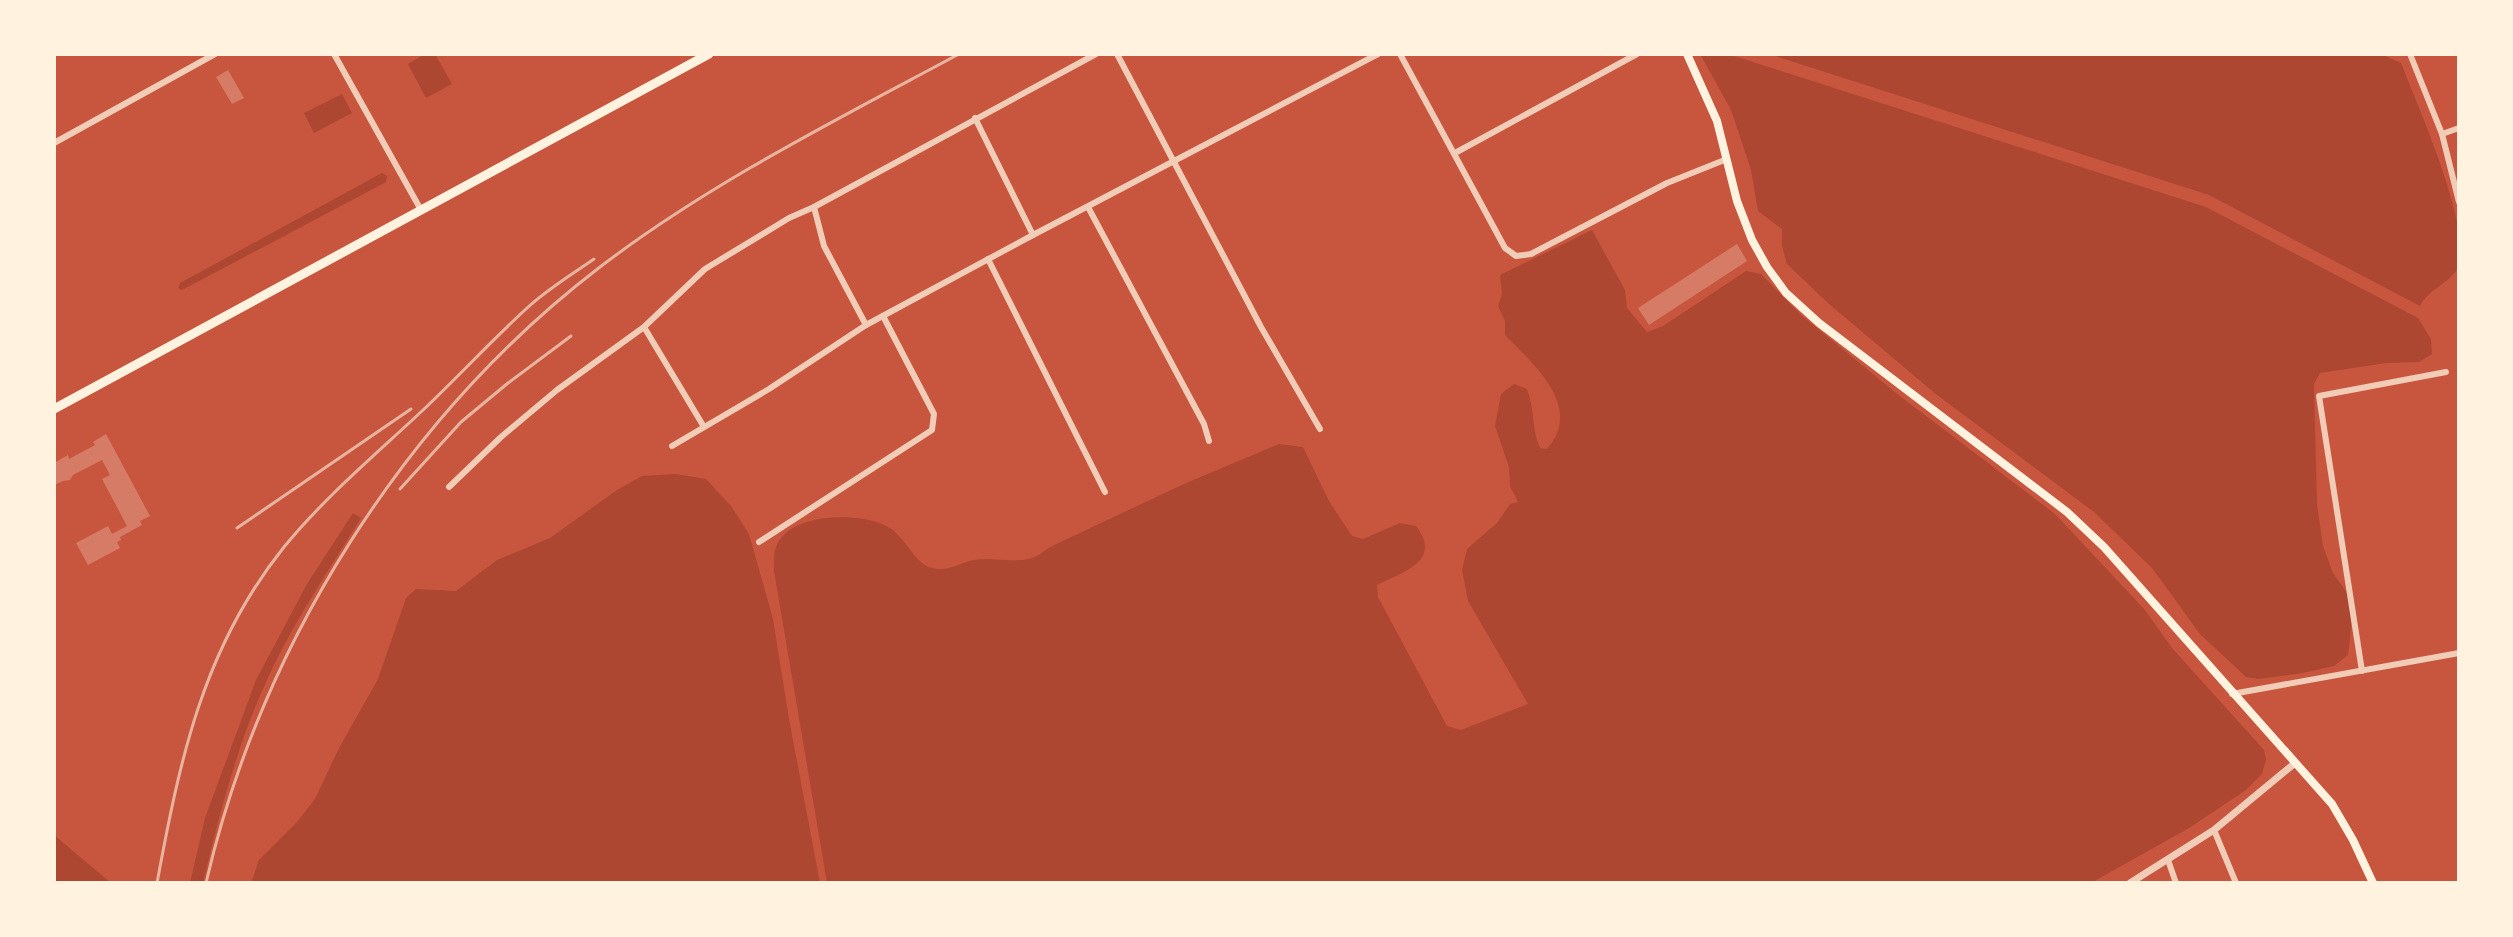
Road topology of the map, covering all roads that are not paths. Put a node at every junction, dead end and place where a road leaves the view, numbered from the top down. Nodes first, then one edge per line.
1 (215, 54) edge
2 (334, 54) edge
3 (709, 54) edge
4 (1096, 54) edge
5 (1117, 54) edge
6 (1378, 54) edge
7 (1400, 54) edge
8 (1637, 54) edge
9 (1687, 54) edge
10 (2410, 54) edge
11 (975, 118) junction
12 (2459, 128) edge
13 (2442, 134) junction
14 (54, 143) edge
15 (1455, 153) junction
16 (1727, 159) junction
17 (1173, 162) junction
18 (2459, 202) edge
19 (814, 207) junction
20 (1088, 207) junction
21 (421, 210) junction
22 (1033, 235) junction
23 (988, 259) junction
24 (883, 316) junction
25 (866, 325) junction
26 (644, 327) junction
27 (2446, 372) dead end
28 (54, 409) edge
29 (704, 427) junction
30 (1320, 429) dead end
31 (1209, 441) dead end
32 (672, 446) dead end
33 (449, 487) dead end
34 (1105, 492) dead end
35 (759, 542) dead end
36 (2459, 653) edge
37 (2362, 671) junction
38 (2232, 694) junction
39 (2295, 763) junction
40 (2214, 830) junction
41 (2168, 860) junction
42 (2130, 883) edge
43 (2176, 883) edge
44 (2236, 883) edge
45 (2373, 883) edge

1 - 14 street
2 - 21 street
3 - 21 main road
4 - 11 street
5 - 17 street
6 - 17 street
7 - 15 street
8 - 15 street
9 - 16 main road
10 - 13 street
11 - 19 street
11 - 22 street
12 - 13 street
13 - 18 street
15 - 16 street
16 - 38 main road
17 - 20 street
17 - 30 street
19 - 25 street
19 - 26 street
20 - 22 street
20 - 31 street
21 - 28 main road
22 - 23 street
23 - 24 street
23 - 34 street
24 - 25 street
24 - 35 street
25 - 29 street
26 - 29 street
26 - 33 street
27 - 37 street
29 - 32 street
36 - 37 street
37 - 38 street
38 - 39 main road
39 - 40 street
39 - 45 main road
40 - 41 street
40 - 44 street
41 - 42 street
41 - 43 street

